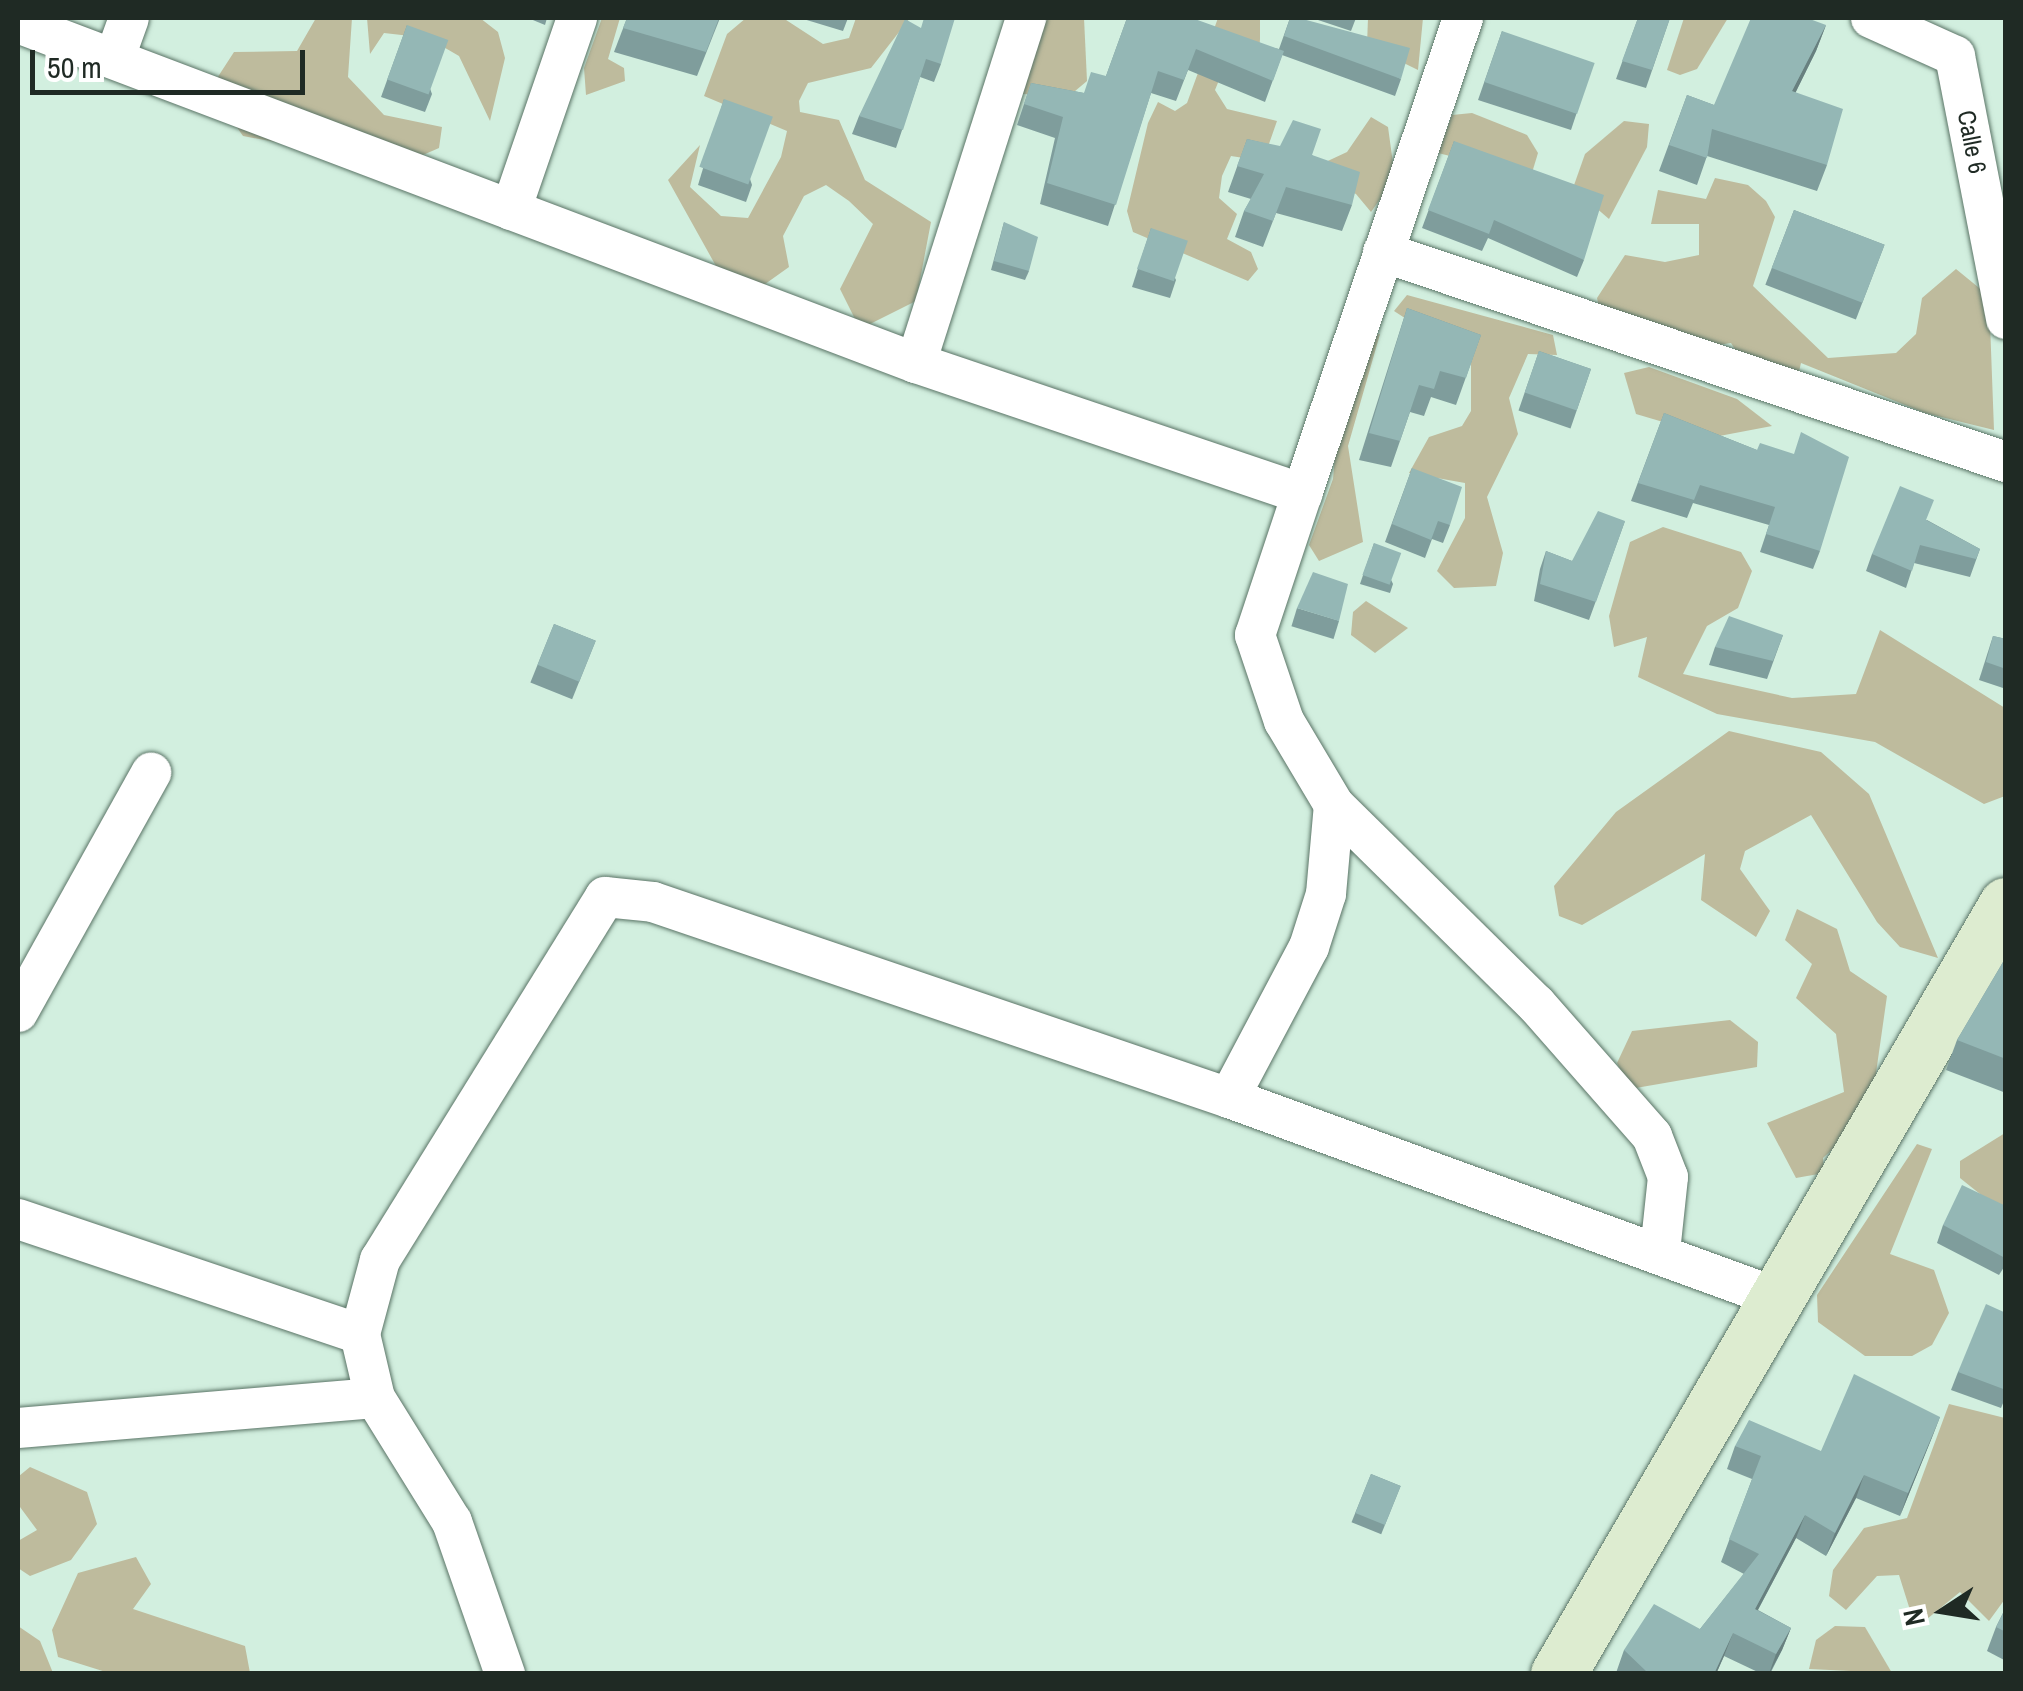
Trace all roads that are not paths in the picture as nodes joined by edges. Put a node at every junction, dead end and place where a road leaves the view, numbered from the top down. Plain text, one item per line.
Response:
1 (129, 18) edge
2 (577, 18) edge
3 (1026, 18) edge
4 (1463, 18) edge
5 (1871, 18) edge
6 (18, 23) edge
7 (1951, 37) edge
8 (115, 57) junction
9 (511, 210) junction
10 (1383, 252) junction
11 (2006, 319) edge
12 (916, 363) junction
13 (2006, 462) edge
14 (1302, 494) junction
15 (151, 772) dead end
16 (1334, 804) junction
17 (2006, 906) edge
18 (18, 1012) edge
19 (1228, 1098) junction
20 (18, 1219) edge
21 (1660, 1252) junction
22 (1778, 1298) junction
23 (360, 1334) junction
24 (375, 1398) junction
25 (18, 1428) edge
26 (505, 1674) edge
27 (1558, 1674) edge

1 - 8 street
2 - 9 street
3 - 12 street
4 - 10 street
5 - 7 street, Calle 6
6 - 8 street
7 - 11 street, Calle 6
8 - 9 street
9 - 12 street
10 - 13 street
10 - 14 street
12 - 14 street
14 - 16 street
15 - 18 street
16 - 19 street
16 - 21 street
17 - 22 street
19 - 21 street
19 - 23 street
20 - 23 street
21 - 22 street
22 - 27 street
23 - 24 street
24 - 25 street
24 - 26 street

